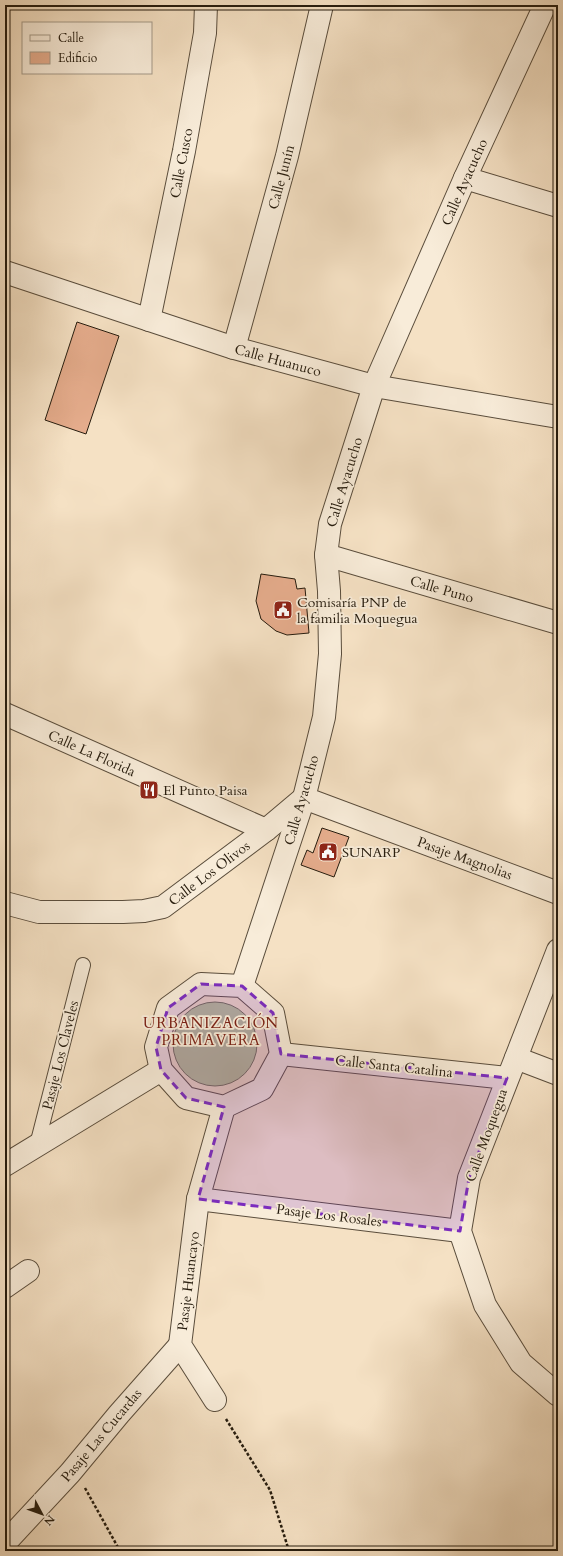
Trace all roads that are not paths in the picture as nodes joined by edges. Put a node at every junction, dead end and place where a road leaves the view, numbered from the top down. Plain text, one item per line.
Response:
1 (206, 5) edge
2 (322, 5) edge
3 (545, 5) edge
4 (465, 178) junction
5 (558, 206) edge
6 (5, 272) edge
7 (149, 320) junction
8 (234, 348) junction
9 (374, 386) junction
10 (558, 417) edge
11 (326, 555) junction
12 (558, 623) edge
13 (5, 714) edge
14 (304, 798) junction
15 (266, 830) junction
16 (558, 893) edge
17 (5, 903) edge
18 (558, 950) edge
19 (83, 965) dead end
20 (242, 986) junction
21 (281, 1054) junction
22 (516, 1058) junction
23 (160, 1070) junction
24 (558, 1074) edge
25 (507, 1078) junction
26 (224, 1107) junction
27 (37, 1145) junction
28 (5, 1164) edge
29 (198, 1199) junction
30 (460, 1231) junction
31 (28, 1270) dead end
32 (5, 1287) edge
33 (180, 1345) junction
34 (558, 1395) edge
35 (215, 1400) road end
36 (5, 1543) edge

1 - 7 street, Calle Cusco
2 - 8 street, Calle Junín
3 - 4 street, Calle Ayacucho
4 - 5 street
4 - 9 street, Calle Ayacucho
6 - 7 street, Calle Huanuco
7 - 8 street, Calle Huanuco
8 - 9 street, Calle Huanuco
9 - 10 street, Calle Huanuco
9 - 11 street, Calle Ayacucho
11 - 12 street, Calle Puno
11 - 14 street, Calle Ayacucho
13 - 15 street, Calle La Florida
14 - 15 street, Calle Los Olivos
14 - 16 street, Pasaje Magnolias
14 - 20 street, Calle Ayacucho
15 - 17 street, Calle Los Olivos
18 - 22 street, Calle Moquegua
19 - 27 lane, Pasaje Los Claveles
20 - 21 street
20 - 23 street
21 - 25 street, Calle Santa Catalina
21 - 26 street
22 - 24 street
22 - 25 street, Calle Moquegua
23 - 26 street
23 - 27 street
25 - 30 street, Calle Moquegua
26 - 29 street, Pasaje Huancayo
27 - 28 street
29 - 30 street, Pasaje Los Rosales
29 - 33 street, Pasaje Huancayo
30 - 34 street, Calle Moquegua
31 - 32 street
33 - 35 street, Pasaje Huancayo
33 - 36 street, Pasaje Las Cucardas

